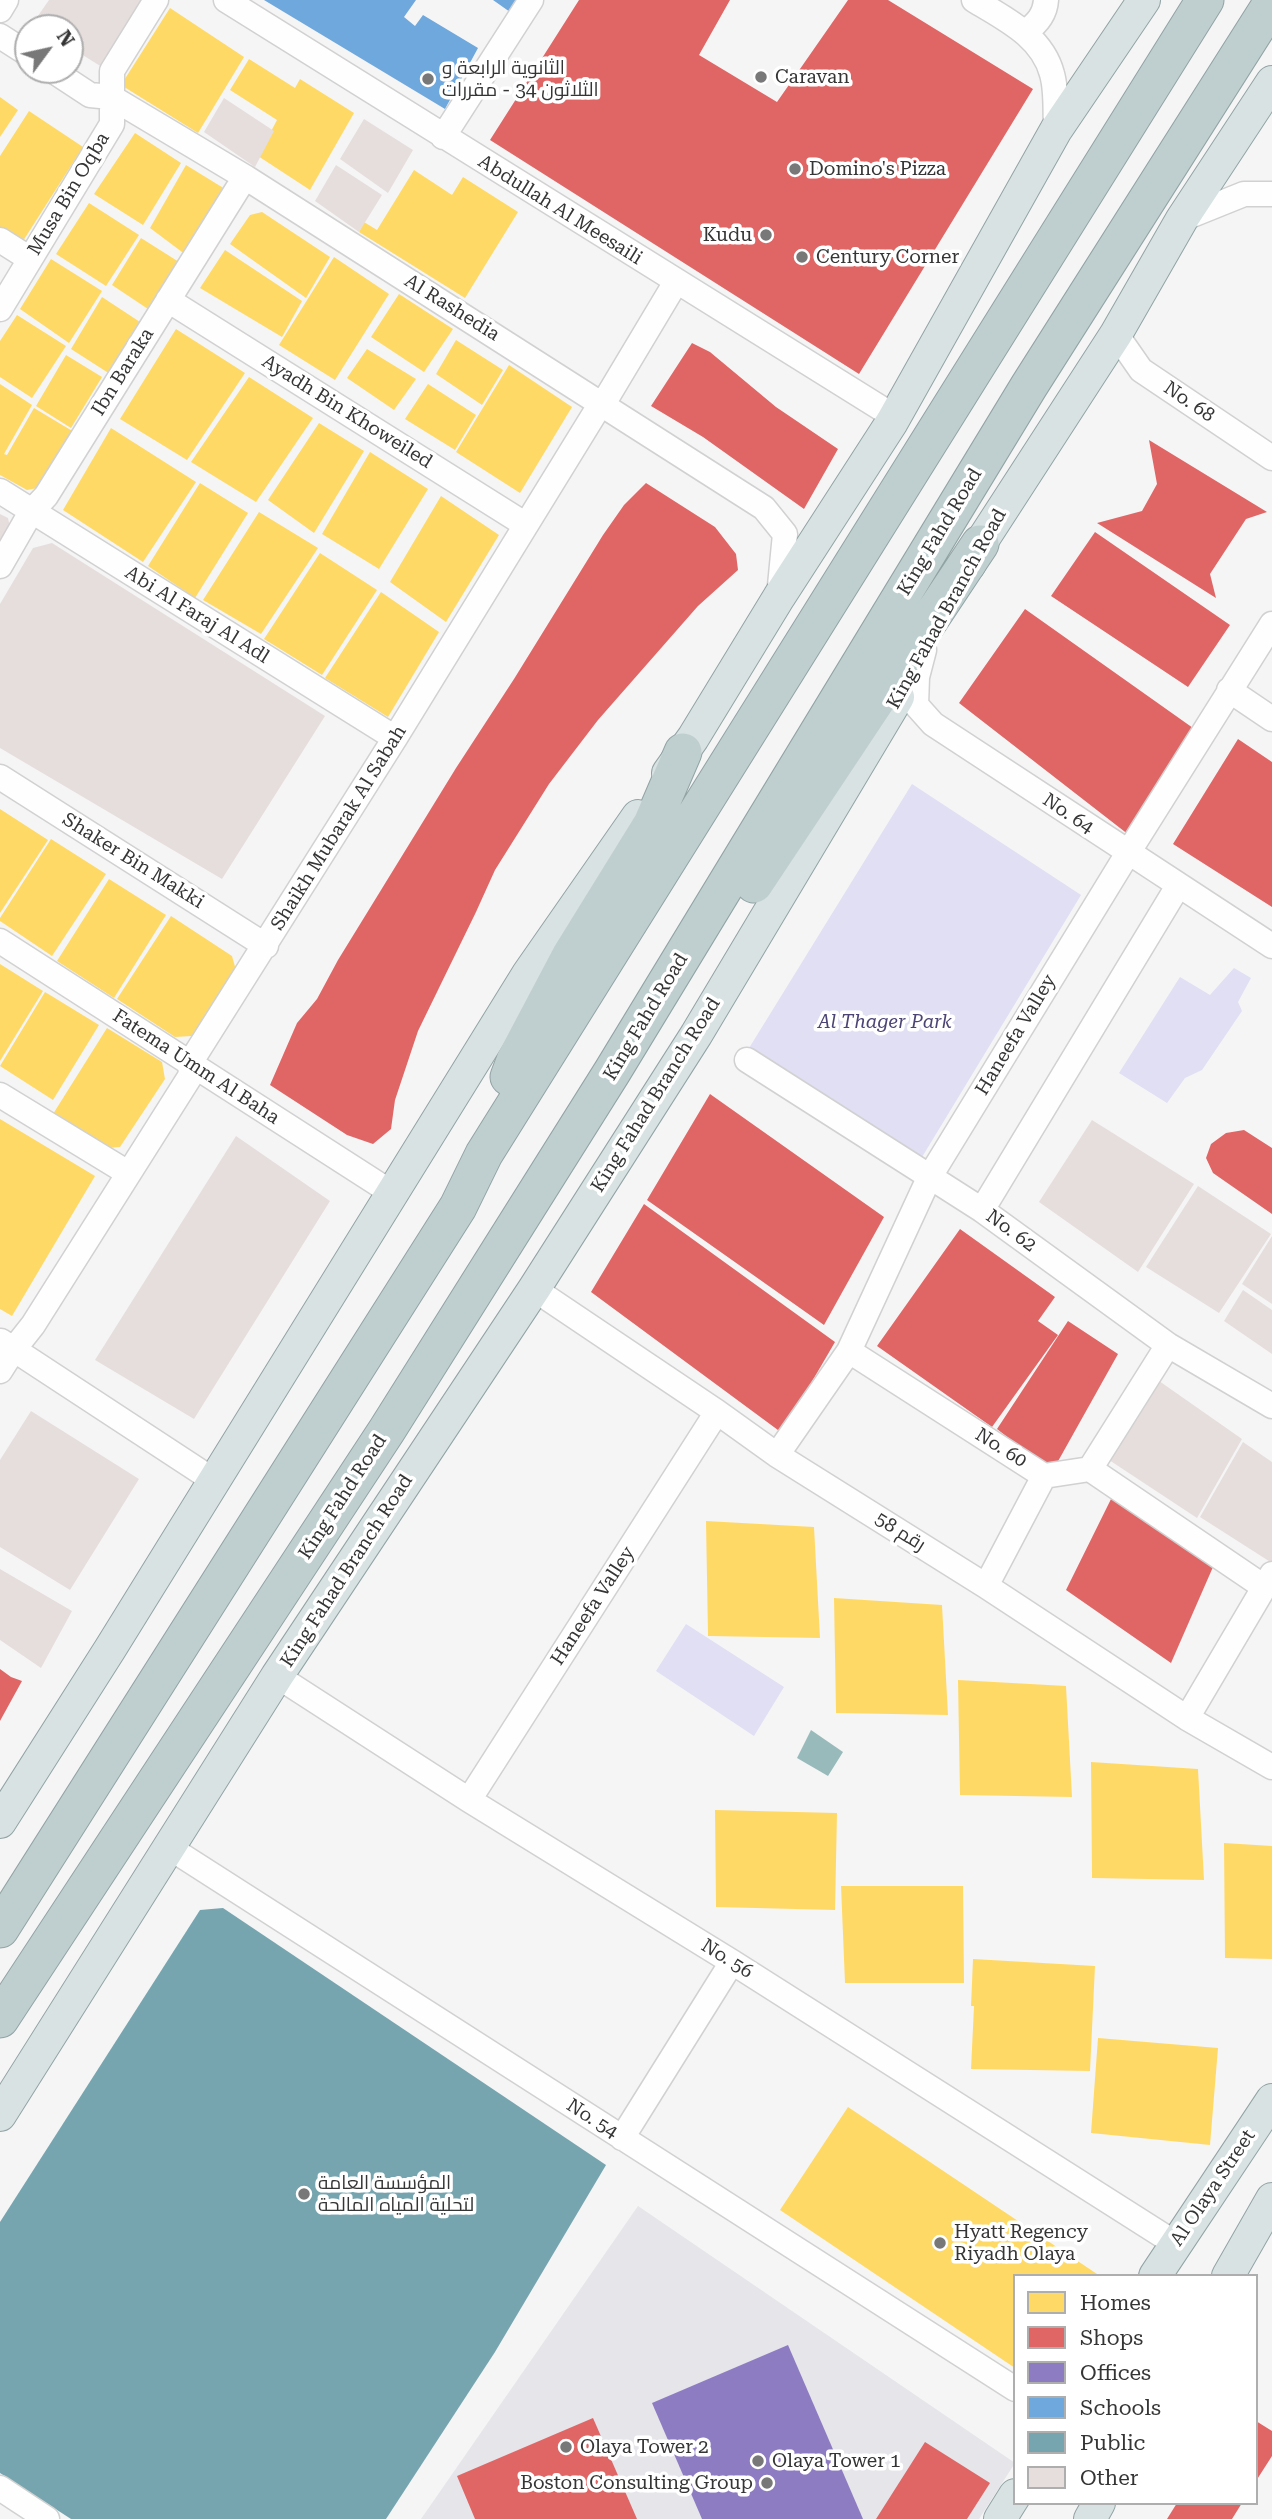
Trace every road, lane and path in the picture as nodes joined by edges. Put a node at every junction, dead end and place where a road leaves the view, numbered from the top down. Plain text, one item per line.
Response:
1 (6, 0) edge
2 (156, 0) edge
3 (226, 0) edge
4 (531, 0) edge
5 (974, 0) edge
6 (1046, 0) edge
7 (1144, 0) edge
8 (1205, 0) edge
9 (1272, 3) edge
10 (0, 10) edge
11 (1026, 32) junction
12 (1272, 82) edge
13 (73, 84) edge
14 (111, 97) junction
15 (1056, 130) junction
16 (443, 137) junction
17 (245, 177) junction
18 (1272, 194) edge
19 (1182, 219) junction
20 (0, 240) edge
21 (30, 259) junction
22 (676, 282) junction
23 (168, 300) junction
24 (0, 309) edge
25 (1116, 334) junction
26 (603, 404) junction
27 (895, 416) junction
28 (1272, 458) edge
29 (0, 491) edge
30 (31, 512) junction
31 (526, 525) junction
32 (980, 544) junction
33 (0, 566) edge
34 (779, 597) junction
35 (1272, 624) edge
36 (924, 650) junction
37 (1229, 690) junction
38 (1272, 719) edge
39 (395, 738) junction
40 (683, 752) junction
41 (0, 777) edge
42 (1128, 853) junction
43 (1178, 886) junction
44 (0, 941) edge
45 (266, 946) junction
46 (1272, 946) edge
47 (747, 1060) dead end
48 (190, 1063) junction
49 (612, 1072) junction
50 (0, 1095) edge
51 (484, 1154) junction
52 (128, 1173) junction
53 (929, 1178) junction
54 (392, 1193) junction
55 (982, 1210) junction
56 (534, 1289) junction
57 (7, 1345) edge
58 (1168, 1345) junction
59 (849, 1351) junction
60 (0, 1371) edge
61 (1272, 1406) edge
62 (717, 1412) junction
63 (777, 1455) junction
64 (1090, 1469) junction
65 (1044, 1476) junction
66 (213, 1480) junction
67 (1268, 1581) edge
68 (986, 1587) junction
69 (277, 1676) junction
70 (1187, 1718) junction
71 (1272, 1767) edge
72 (469, 1800) junction
73 (0, 1822) edge
74 (170, 1848) junction
75 (0, 1929) edge
76 (732, 1962) junction
77 (0, 2019) edge
78 (1272, 2100) edge
79 (5, 2105) edge
80 (1263, 2123) edge
81 (622, 2138) junction
82 (1272, 2199) edge
83 (1176, 2244) junction
84 (1156, 2274) edge
85 (1229, 2274) edge
86 (1013, 2388) edge
87 (0, 2488) edge
88 (1013, 2498) edge
89 (47, 2519) edge
90 (1000, 2519) edge

1 - 10 street
2 - 14 street, Musa Bin Oqba
3 - 16 street, Abdullah Al Meesaili
4 - 16 street
5 - 11 street
6 - 11 street
7 - 15 main road
8 - 51 highway
9 - 49 highway, King Fahd Road
11 - 15 street
12 - 19 main road, King Fahad Branch Road
13 - 14 street, Al Rashedia
14 - 17 street, Al Rashedia
14 - 21 street, Musa Bin Oqba
15 - 27 main road
16 - 22 street, Abdullah Al Meesaili
17 - 23 street, Ibn Baraka
17 - 26 street, Al Rashedia
18 - 19 street
19 - 25 main road, King Fahad Branch Road
20 - 21 street
21 - 24 street, Musa Bin Oqba
22 - 26 street, Shaikh Mubarak Al Sabah
22 - 27 street, Abdullah Al Meesaili
23 - 30 street, Ibn Baraka
23 - 31 street, Ayadh Bin Khoweiled
25 - 28 street, No. 68
25 - 32 main road, King Fahad Branch Road
26 - 31 street, Shaikh Mubarak Al Sabah
26 - 34 street, Al Rashedia
27 - 34 main road
29 - 30 street, Abi Al Faraj Al Adl
30 - 33 street, Ibn Baraka
30 - 39 street, Abi Al Faraj Al Adl
31 - 39 street, Shaikh Mubarak Al Sabah
32 - 36 main road, King Fahad Branch Road
32 - 49 highway
34 - 40 main road
35 - 37 street, Haneefa Valley
36 - 42 street, No. 64
36 - 56 main road, King Fahad Branch Road
37 - 38 street
37 - 42 street, Haneefa Valley
39 - 45 street, Shaikh Mubarak Al Sabah
40 - 51 highway
40 - 54 main road
41 - 45 street, Shaker Bin Makki
42 - 43 street, No. 64
42 - 53 street, Haneefa Valley
43 - 46 street, No. 64
43 - 55 street
44 - 48 street, Fatema Umm Al Baha
45 - 48 street, Shaikh Mubarak Al Sabah
47 - 53 street, No. 62
48 - 52 street, Shaikh Mubarak Al Sabah
48 - 54 street, Fatema Umm Al Baha
49 - 77 highway, King Fahd Road
50 - 52 street
51 - 75 highway
52 - 57 street, Shaikh Mubarak Al Sabah
53 - 55 street, No. 62
53 - 59 street, Haneefa Valley
54 - 66 main road
55 - 58 street, No. 62
56 - 62 street, رقم 58
56 - 69 main road, King Fahad Branch Road
57 - 60 street, Shaikh Mubarak Al Sabah
57 - 66 street
58 - 61 street, No. 62
58 - 64 street
59 - 63 street, Haneefa Valley
59 - 65 street, No. 60
62 - 63 street, رقم 58
62 - 72 street, Haneefa Valley
63 - 68 street, رقم 58
64 - 65 street, No. 60
64 - 67 street
65 - 68 street
66 - 73 main road
67 - 70 street
68 - 70 street, رقم 58
69 - 72 street, No. 56
69 - 74 main road, King Fahad Branch Road
70 - 71 street, رقم 58
72 - 76 street, No. 56
74 - 79 main road, King Fahad Branch Road
74 - 81 street, No. 54
76 - 81 street
76 - 83 street, No. 56
78 - 80 main road, Al Olaya Street
80 - 83 main road, Al Olaya Street
81 - 86 street, No. 54
82 - 85 main road
83 - 84 main road, Al Olaya Street
87 - 89 street
88 - 90 main road

